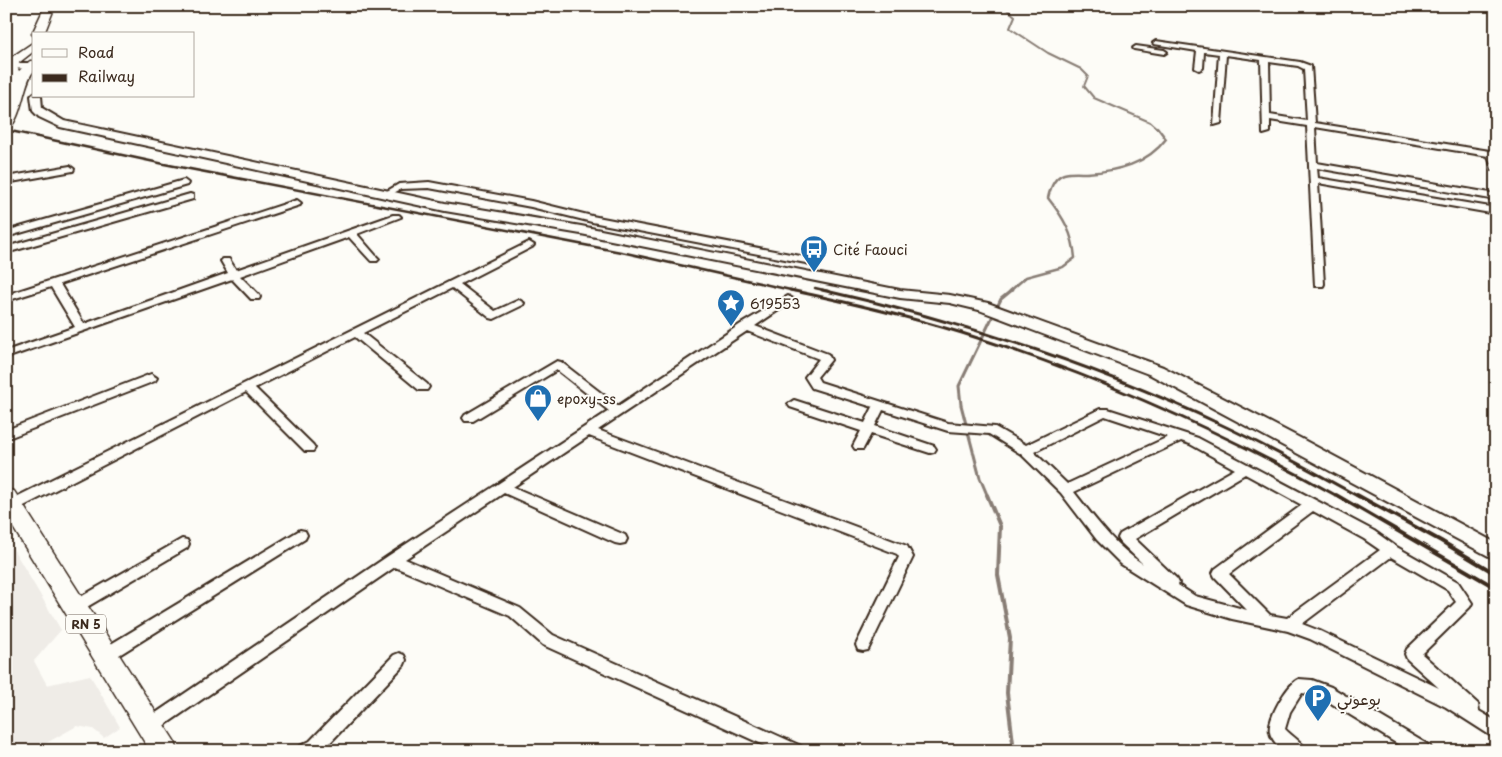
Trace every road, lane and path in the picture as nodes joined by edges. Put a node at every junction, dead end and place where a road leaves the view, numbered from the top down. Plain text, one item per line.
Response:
1 (50, 6) edge
2 (40, 32) edge
3 (1156, 43) dead end
4 (32, 46) edge
5 (1136, 48) dead end
6 (1201, 50) junction
7 (1164, 51) junction
8 (1223, 53) junction
9 (1265, 59) junction
10 (10, 63) edge
11 (32, 63) edge
12 (32, 64) edge
13 (1199, 68) dead end
14 (19, 91) junction
15 (36, 98) edge
16 (1266, 117) junction
17 (1217, 123) dead end
18 (6, 125) edge
19 (1311, 125) junction
20 (1266, 132) dead end
21 (1493, 155) edge
22 (1313, 164) junction
23 (70, 169) dead end
24 (1496, 169) edge
25 (6, 180) edge
26 (1314, 180) junction
27 (184, 183) dead end
28 (386, 194) junction
29 (190, 197) dead end
30 (1496, 197) edge
31 (297, 203) dead end
32 (1496, 211) edge
33 (396, 217) dead end
34 (351, 233) junction
35 (6, 234) edge
36 (529, 245) dead end
37 (6, 250) edge
38 (374, 259) dead end
39 (226, 261) dead end
40 (810, 261) dead end
41 (234, 275) junction
42 (54, 282) junction
43 (454, 284) junction
44 (1319, 284) dead end
45 (255, 297) dead end
46 (6, 298) edge
47 (788, 298) dead end
48 (519, 303) dead end
49 (745, 326) junction
50 (82, 329) junction
51 (356, 333) junction
52 (6, 355) edge
53 (151, 378) dead end
54 (248, 387) junction
55 (423, 387) dead end
56 (794, 404) dead end
57 (880, 406) junction
58 (617, 411) junction
59 (469, 418) dead end
60 (868, 428) junction
61 (587, 431) junction
62 (6, 435) edge
63 (1179, 437) junction
64 (858, 446) dead end
65 (309, 448) dead end
66 (930, 449) dead end
67 (1025, 451) junction
68 (1246, 468) junction
69 (502, 487) junction
70 (1065, 490) junction
71 (9, 501) edge
72 (1313, 504) junction
73 (300, 536) dead end
74 (620, 539) dead end
75 (182, 544) dead end
76 (1390, 550) junction
77 (1496, 552) edge
78 (393, 560) junction
79 (1190, 601) junction
80 (75, 607) junction
81 (1266, 620) junction
82 (1289, 625) junction
83 (863, 645) dead end
84 (106, 655) junction
85 (399, 660) dead end
86 (150, 726) junction
87 (1494, 727) edge
88 (165, 751) edge
89 (306, 751) edge
90 (795, 751) edge
91 (1299, 751) edge
92 (1424, 751) edge

1 - 2 main road
3 - 7 street
4 - 10 main road
5 - 7 street
6 - 7 street
6 - 8 street
6 - 13 street
8 - 9 street
8 - 17 street
9 - 16 street
9 - 19 street
10 - 11 main road
10 - 14 main road
12 - 14 main road
14 - 18 main road
15 - 28 main road
16 - 19 street
16 - 20 street
19 - 21 street
19 - 22 street
21 - 24 street
22 - 26 street
22 - 30 street
23 - 25 street
26 - 32 street
26 - 44 street
27 - 35 street
28 - 40 street
28 - 77 main road
29 - 37 street
31 - 42 street
33 - 34 street
34 - 38 street
34 - 41 street
36 - 43 street
39 - 41 street
41 - 45 street
41 - 50 street
42 - 46 street
42 - 50 street
43 - 48 street
43 - 51 street
47 - 49 street
49 - 57 street
49 - 58 street
50 - 52 street
51 - 54 street
51 - 55 street
53 - 62 street
54 - 65 street
54 - 71 street
56 - 60 street
57 - 60 street
57 - 67 street
58 - 59 street
58 - 61 street
60 - 64 street
60 - 66 street
61 - 69 street
61 - 83 street
63 - 67 street
63 - 68 street
63 - 70 street
67 - 70 street
68 - 72 street
68 - 79 street
69 - 74 street
69 - 78 street
70 - 79 street
71 - 80 main road, RN 5
72 - 76 street
72 - 81 street
73 - 84 street
75 - 80 street
76 - 82 street
76 - 87 street
78 - 86 street
78 - 90 street
79 - 81 street
80 - 84 main road, RN 5
81 - 82 street
82 - 87 street
84 - 86 main road, RN 5
85 - 89 street
86 - 88 main road, RN 5
91 - 92 street

